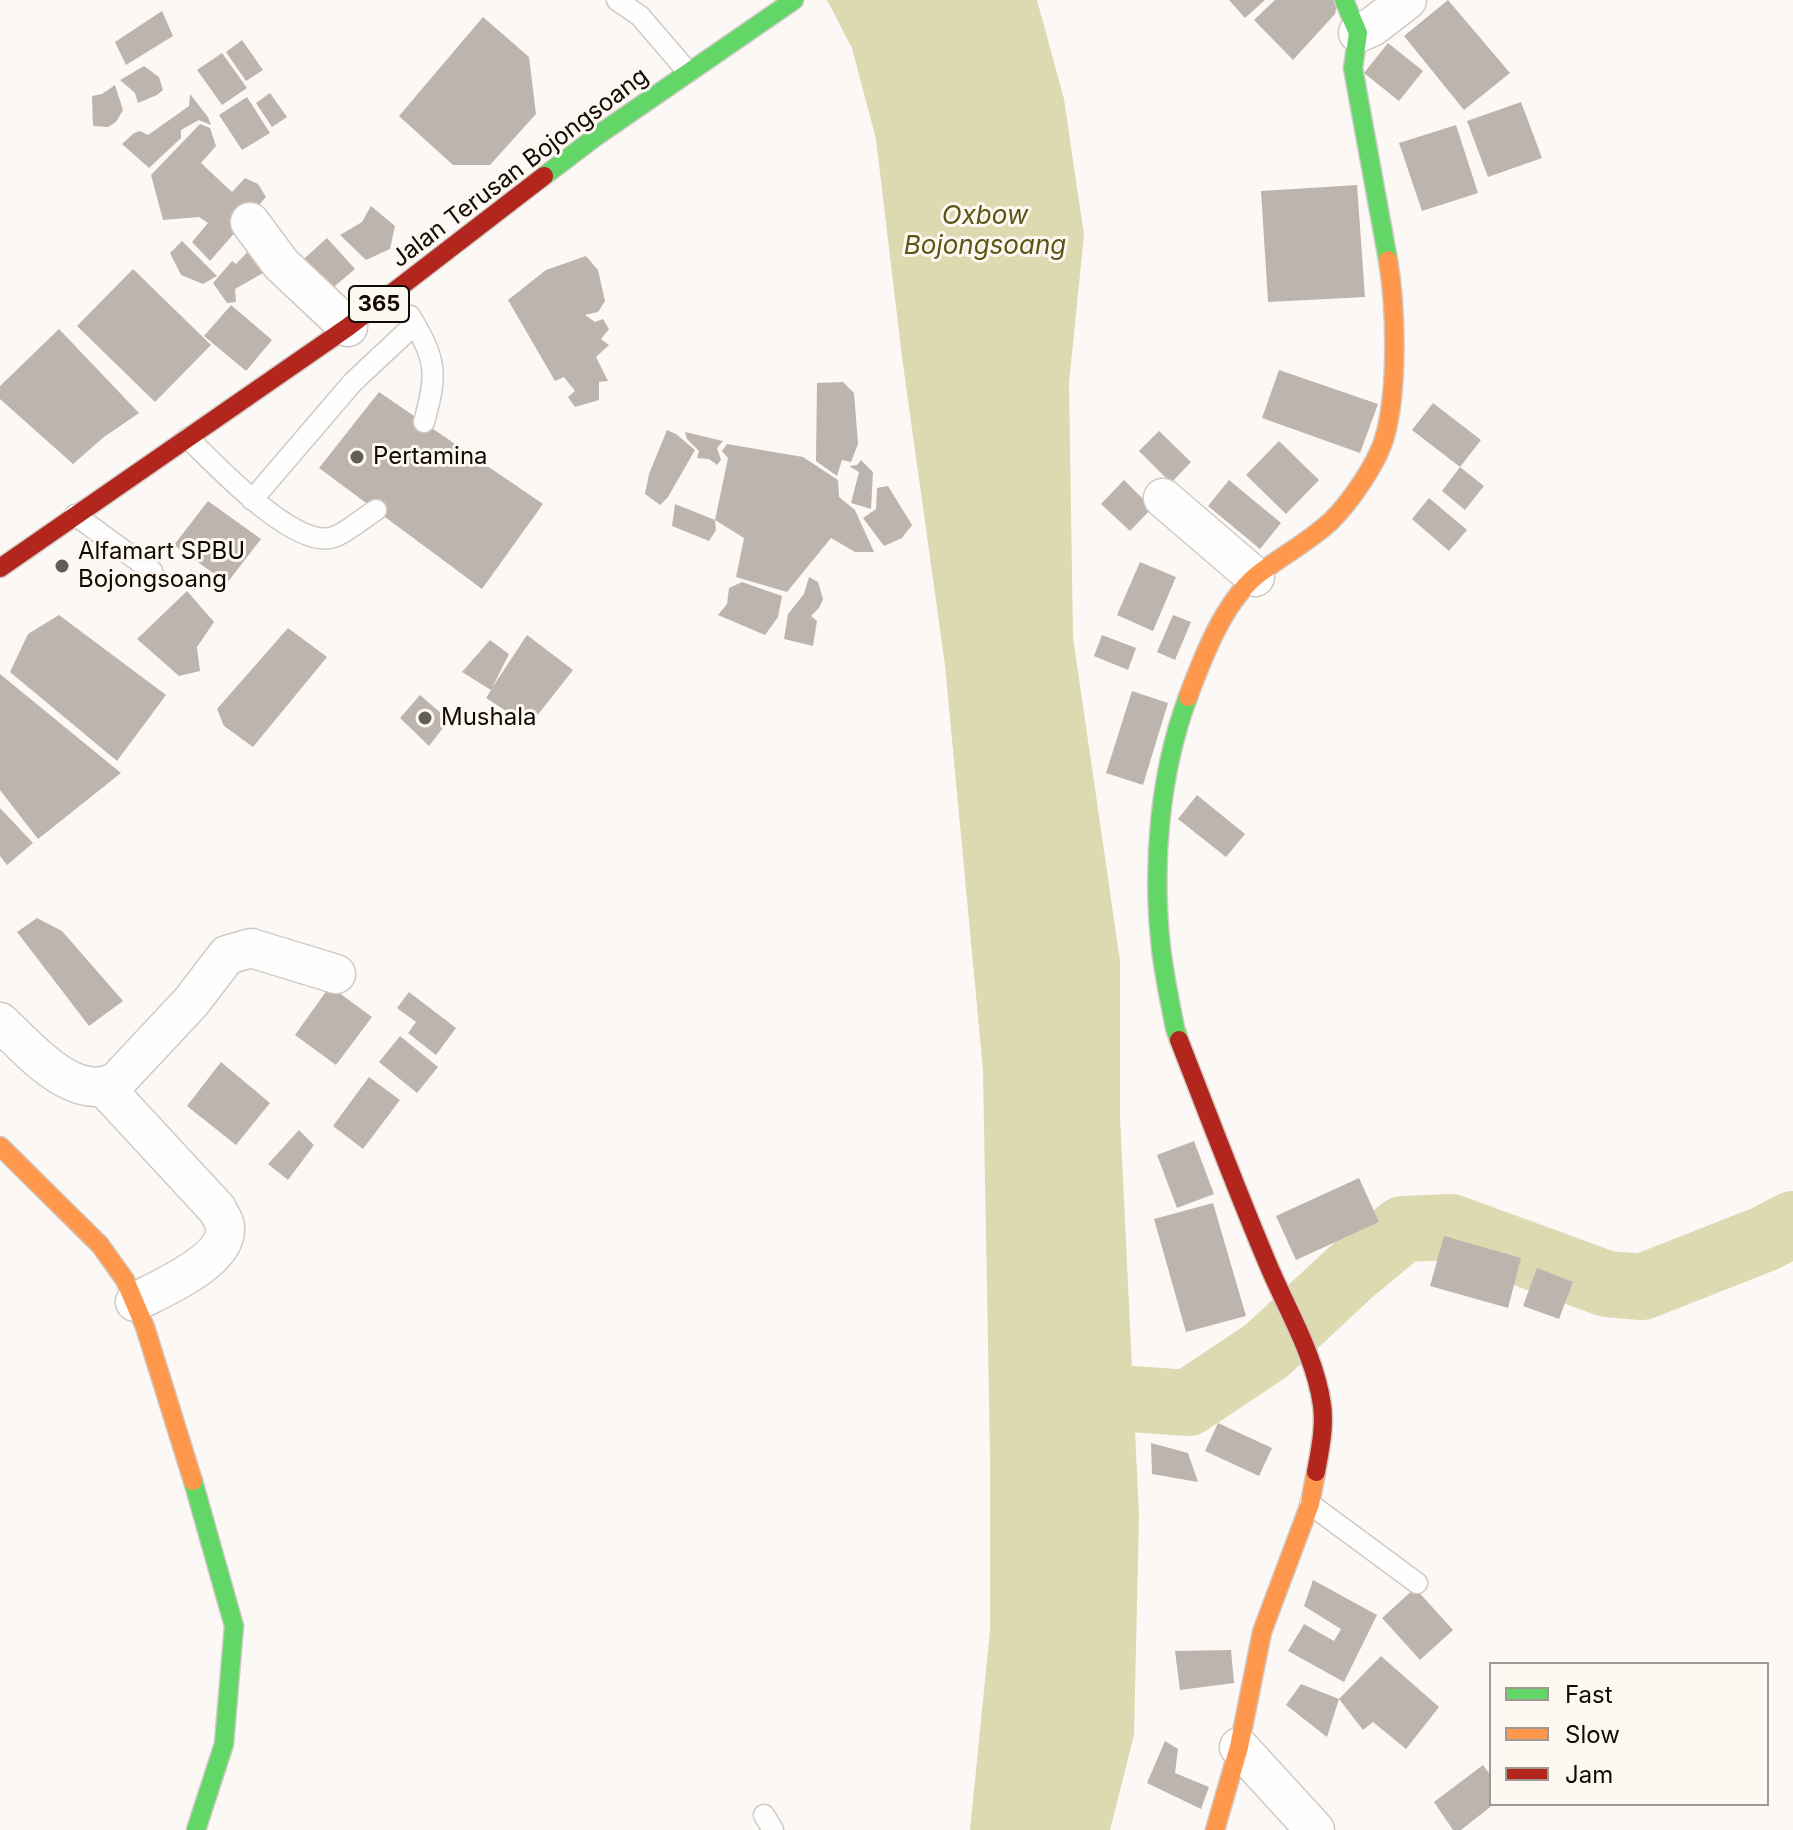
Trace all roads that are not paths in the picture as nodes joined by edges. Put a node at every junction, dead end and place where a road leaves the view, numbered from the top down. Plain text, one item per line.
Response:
1 (617, 0) edge
2 (794, 0) edge
3 (1407, 0) edge
4 (1351, 17) edge
5 (688, 72) junction
6 (250, 222) dead end
7 (396, 291) junction
8 (415, 324) junction
9 (348, 327) junction
10 (424, 422) dead end
11 (188, 438) junction
12 (1163, 498) dead end
13 (252, 500) junction
14 (376, 510) dead end
15 (75, 515) junction
16 (0, 568) edge
17 (152, 571) dead end
18 (1255, 577) junction
19 (336, 974) dead end
20 (0, 1022) edge
21 (105, 1088) junction
22 (0, 1146) edge
23 (135, 1302) junction
24 (1310, 1504) junction
25 (1417, 1583) dead end
26 (1239, 1747) junction
27 (196, 1830) edge
28 (1215, 1830) edge
29 (1315, 1830) edge

1 - 5 lane
2 - 5 street, Jalan Terusan Bojongsoang / 365
3 - 4 street
4 - 18 street
5 - 7 street, Jalan Terusan Bojongsoang / 365
6 - 9 street
7 - 8 lane
7 - 9 street, Jalan Terusan Bojongsoang / 365
8 - 10 lane
8 - 13 lane
9 - 11 street, Jalan Terusan Bojongsoang / 365
11 - 13 lane
11 - 15 street, Jalan Terusan Bojongsoang / 365
12 - 18 street
13 - 14 lane
15 - 16 street, Jalan Terusan Bojongsoang / 365
15 - 17 lane
18 - 24 street
19 - 21 street
20 - 21 street
21 - 23 street
22 - 23 street
23 - 27 street
24 - 25 lane
24 - 26 street
26 - 28 street
26 - 29 street

